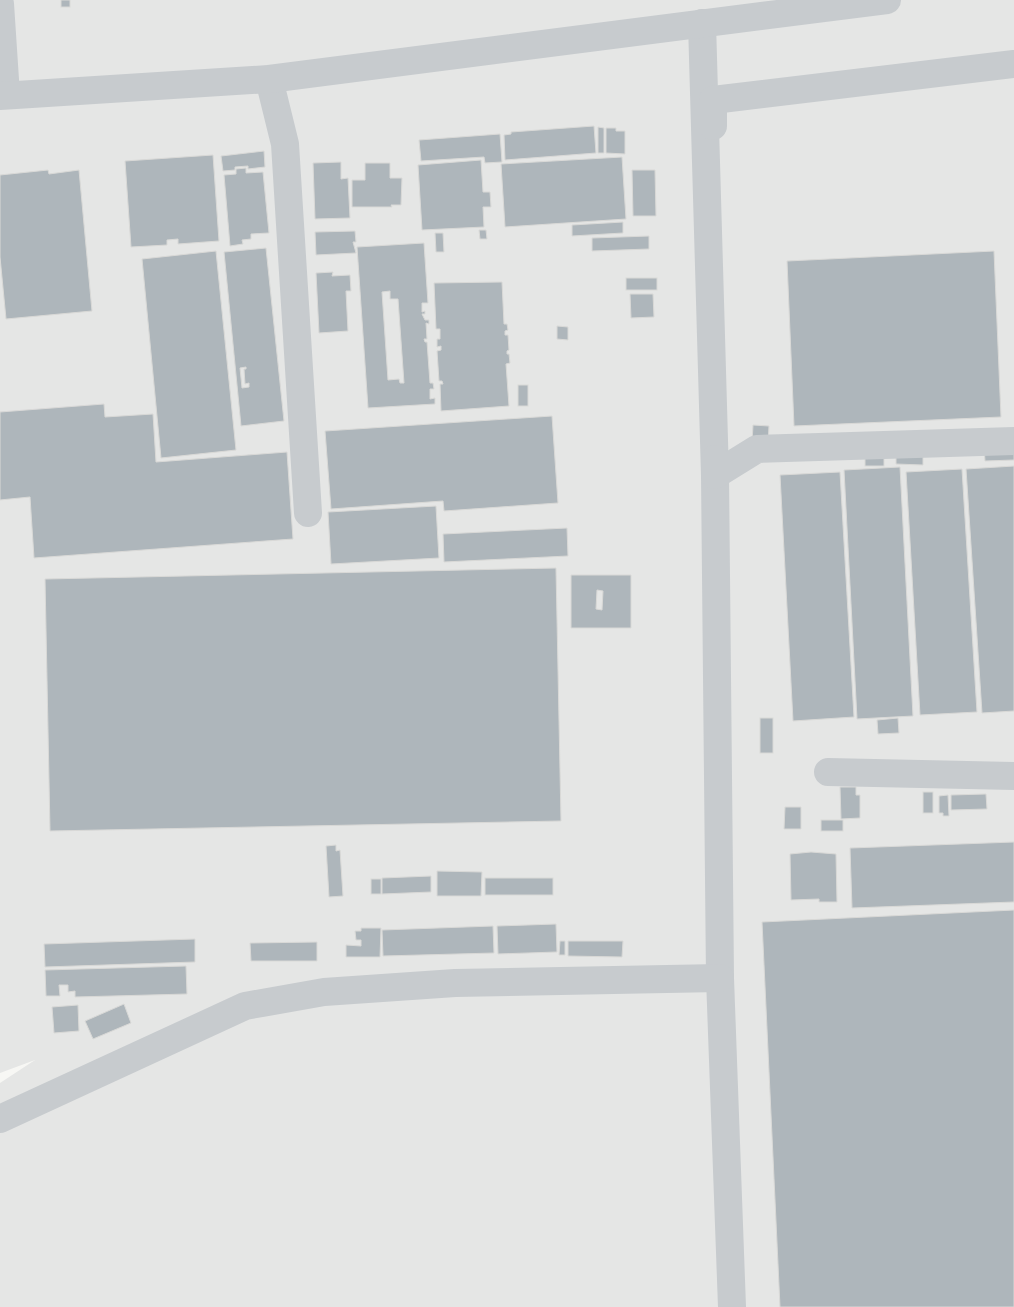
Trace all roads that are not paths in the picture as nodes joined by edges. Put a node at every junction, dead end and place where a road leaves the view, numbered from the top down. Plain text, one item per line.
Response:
1 (887, 0) edge
2 (0, 4) edge
3 (702, 23) junction
4 (1014, 64) edge
5 (269, 78) junction
6 (3, 96) edge
7 (1014, 441) edge
8 (715, 475) junction
9 (308, 513) dead end
10 (828, 772) dead end
11 (1014, 776) edge
12 (720, 978) junction
13 (0, 1119) edge
14 (732, 1307) edge

1 - 3 lane
2 - 6 lane
3 - 5 lane
3 - 8 lane
4 - 8 lane
5 - 6 lane
5 - 9 lane
7 - 8 lane
8 - 12 lane
10 - 11 lane
12 - 13 lane
12 - 14 lane

